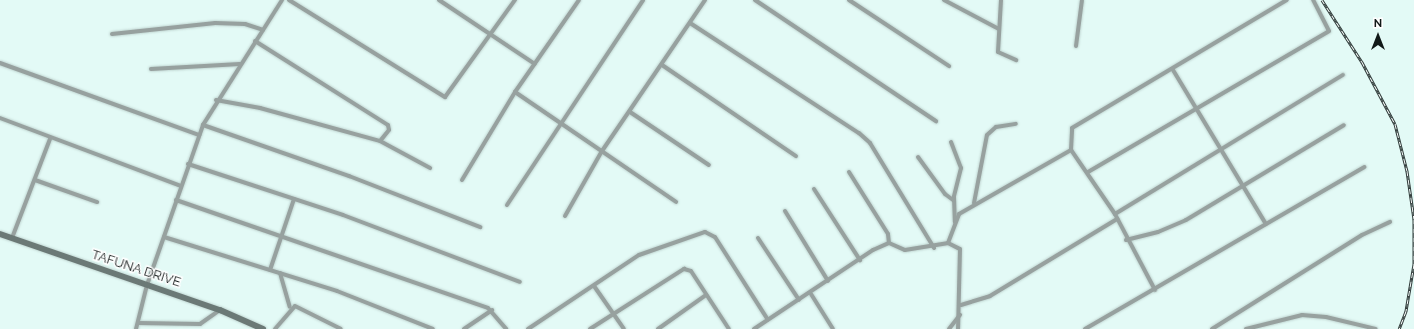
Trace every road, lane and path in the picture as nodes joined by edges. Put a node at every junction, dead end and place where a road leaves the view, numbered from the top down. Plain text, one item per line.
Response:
1 (282, 0) edge
2 (289, 0) edge
3 (439, 0) edge
4 (449, 0) edge
5 (515, 0) edge
6 (579, 0) edge
7 (643, 0) edge
8 (705, 0) edge
9 (755, 0) edge
10 (849, 0) edge
11 (944, 0) edge
12 (1001, 0) edge
13 (1082, 0) edge
14 (1288, 0) edge
15 (1313, 0) edge
16 (446, 4) junction
17 (690, 22) junction
18 (999, 29) junction
19 (262, 30) junction
20 (112, 34) dead end
21 (491, 35) junction
22 (255, 41) junction
23 (1076, 46) dead end
24 (1016, 60) dead end
25 (0, 63) edge
26 (240, 64) junction
27 (535, 64) junction
28 (662, 65) junction
29 (949, 66) dead end
30 (151, 70) dead end
31 (1173, 70) junction
32 (1343, 75) dead end
33 (515, 92) junction
34 (216, 100) junction
35 (1197, 109) junction
36 (630, 112) junction
37 (0, 118) edge
38 (936, 121) dead end
39 (563, 122) junction
40 (1016, 124) dead end
41 (203, 125) junction
42 (1344, 125) dead end
43 (199, 135) junction
44 (50, 139) junction
45 (380, 141) junction
46 (951, 142) dead end
47 (1221, 149) junction
48 (1072, 150) junction
49 (602, 152) junction
50 (796, 156) dead end
51 (918, 157) dead end
52 (188, 164) junction
53 (709, 165) dead end
54 (1365, 167) dead end
55 (430, 168) dead end
56 (849, 172) dead end
57 (1088, 172) junction
58 (34, 180) junction
59 (462, 180) dead end
60 (1242, 184) junction
61 (181, 186) junction
62 (814, 189) dead end
63 (176, 200) junction
64 (294, 200) junction
65 (953, 200) junction
66 (97, 202) dead end
67 (676, 202) dead end
68 (974, 203) junction
69 (507, 205) dead end
70 (785, 211) dead end
71 (1115, 214) junction
72 (565, 216) dead end
73 (1117, 219) junction
74 (955, 222) junction
75 (1390, 222) dead end
76 (1266, 224) junction
77 (480, 227) dead end
78 (0, 234) edge
79 (282, 234) junction
80 (164, 237) junction
81 (12, 238) junction
82 (758, 238) dead end
83 (1126, 240) junction
84 (889, 243) junction
85 (948, 243) junction
86 (934, 248) junction
87 (860, 260) junction
88 (270, 270) junction
89 (280, 273) junction
90 (828, 281) junction
91 (520, 282) dead end
92 (147, 285) junction
93 (594, 286) junction
94 (1155, 290) junction
95 (811, 294) junction
96 (706, 295) junction
97 (799, 300) junction
98 (961, 305) junction
99 (290, 307) junction
100 (220, 310) junction
101 (492, 310) junction
102 (613, 313) junction
103 (960, 315) junction
104 (768, 320) junction
105 (138, 323) junction
106 (136, 329) edge
107 (263, 329) edge
108 (275, 329) edge
109 (341, 329) edge
110 (433, 329) edge
111 (464, 329) edge
112 (506, 329) edge
113 (528, 329) edge
114 (590, 329) edge
115 (624, 329) edge
116 (658, 329) edge
117 (729, 329) edge
118 (754, 329) edge
119 (833, 329) edge
120 (949, 329) edge
121 (958, 329) edge
122 (1085, 329) edge
123 (1212, 329) edge
124 (1246, 329) edge
125 (1376, 329) edge

1 - 19 street
2 - 21 street
3 - 16 street
4 - 16 street
5 - 21 street
6 - 27 street
7 - 39 street
8 - 17 street
9 - 38 street
10 - 29 street
11 - 18 street
12 - 18 street
13 - 23 street
14 - 31 street
15 - 35 street
16 - 21 street
17 - 28 street
17 - 86 street
18 - 24 street
19 - 20 street
19 - 22 street
21 - 27 street
22 - 26 street
22 - 45 street
25 - 43 street
26 - 30 street
26 - 34 street
27 - 33 street
28 - 36 street
28 - 50 street
31 - 35 street
31 - 48 street
32 - 47 street
33 - 39 street
33 - 59 street
34 - 41 street
34 - 45 street
35 - 47 street
35 - 57 street
36 - 49 street
36 - 53 street
37 - 44 street
39 - 49 street
39 - 69 street
40 - 68 street
41 - 43 street
41 - 77 street
42 - 60 street
43 - 52 street
44 - 58 street
44 - 61 street
45 - 55 street
46 - 65 street
47 - 60 street
47 - 71 street
48 - 57 street
48 - 68 street
49 - 67 street
49 - 72 street
51 - 65 street
52 - 61 street
52 - 64 street
54 - 76 street
56 - 84 street
57 - 71 street
58 - 66 street
58 - 81 street
60 - 76 street
60 - 83 street
61 - 63 street
62 - 87 street
63 - 79 street
63 - 80 street
64 - 79 street
64 - 91 street
65 - 74 street
68 - 74 street
70 - 90 street
71 - 73 street
73 - 83 street
73 - 98 street
74 - 85 street
75 - 123 street
76 - 94 street
78 - 81 main road, TAFUNA DRIVE
79 - 88 street
79 - 101 street
80 - 88 street
80 - 92 street
81 - 92 main road, TAFUNA DRIVE
82 - 97 street
83 - 94 street
84 - 86 street
84 - 87 street
85 - 86 street
85 - 98 street
87 - 90 street
88 - 89 street
89 - 99 street
89 - 110 street
90 - 95 street
92 - 100 main road, TAFUNA DRIVE
92 - 105 street
93 - 102 street
93 - 104 street
93 - 113 street
94 - 122 street
95 - 97 street
95 - 119 street
96 - 102 street
96 - 116 street
96 - 117 street
97 - 104 street
98 - 103 street
99 - 108 street
99 - 109 street
100 - 105 street
100 - 107 main road, TAFUNA DRIVE
101 - 111 street
101 - 112 street
102 - 114 street
102 - 115 street
103 - 120 street
103 - 121 street
104 - 118 street
105 - 106 street
124 - 125 street

